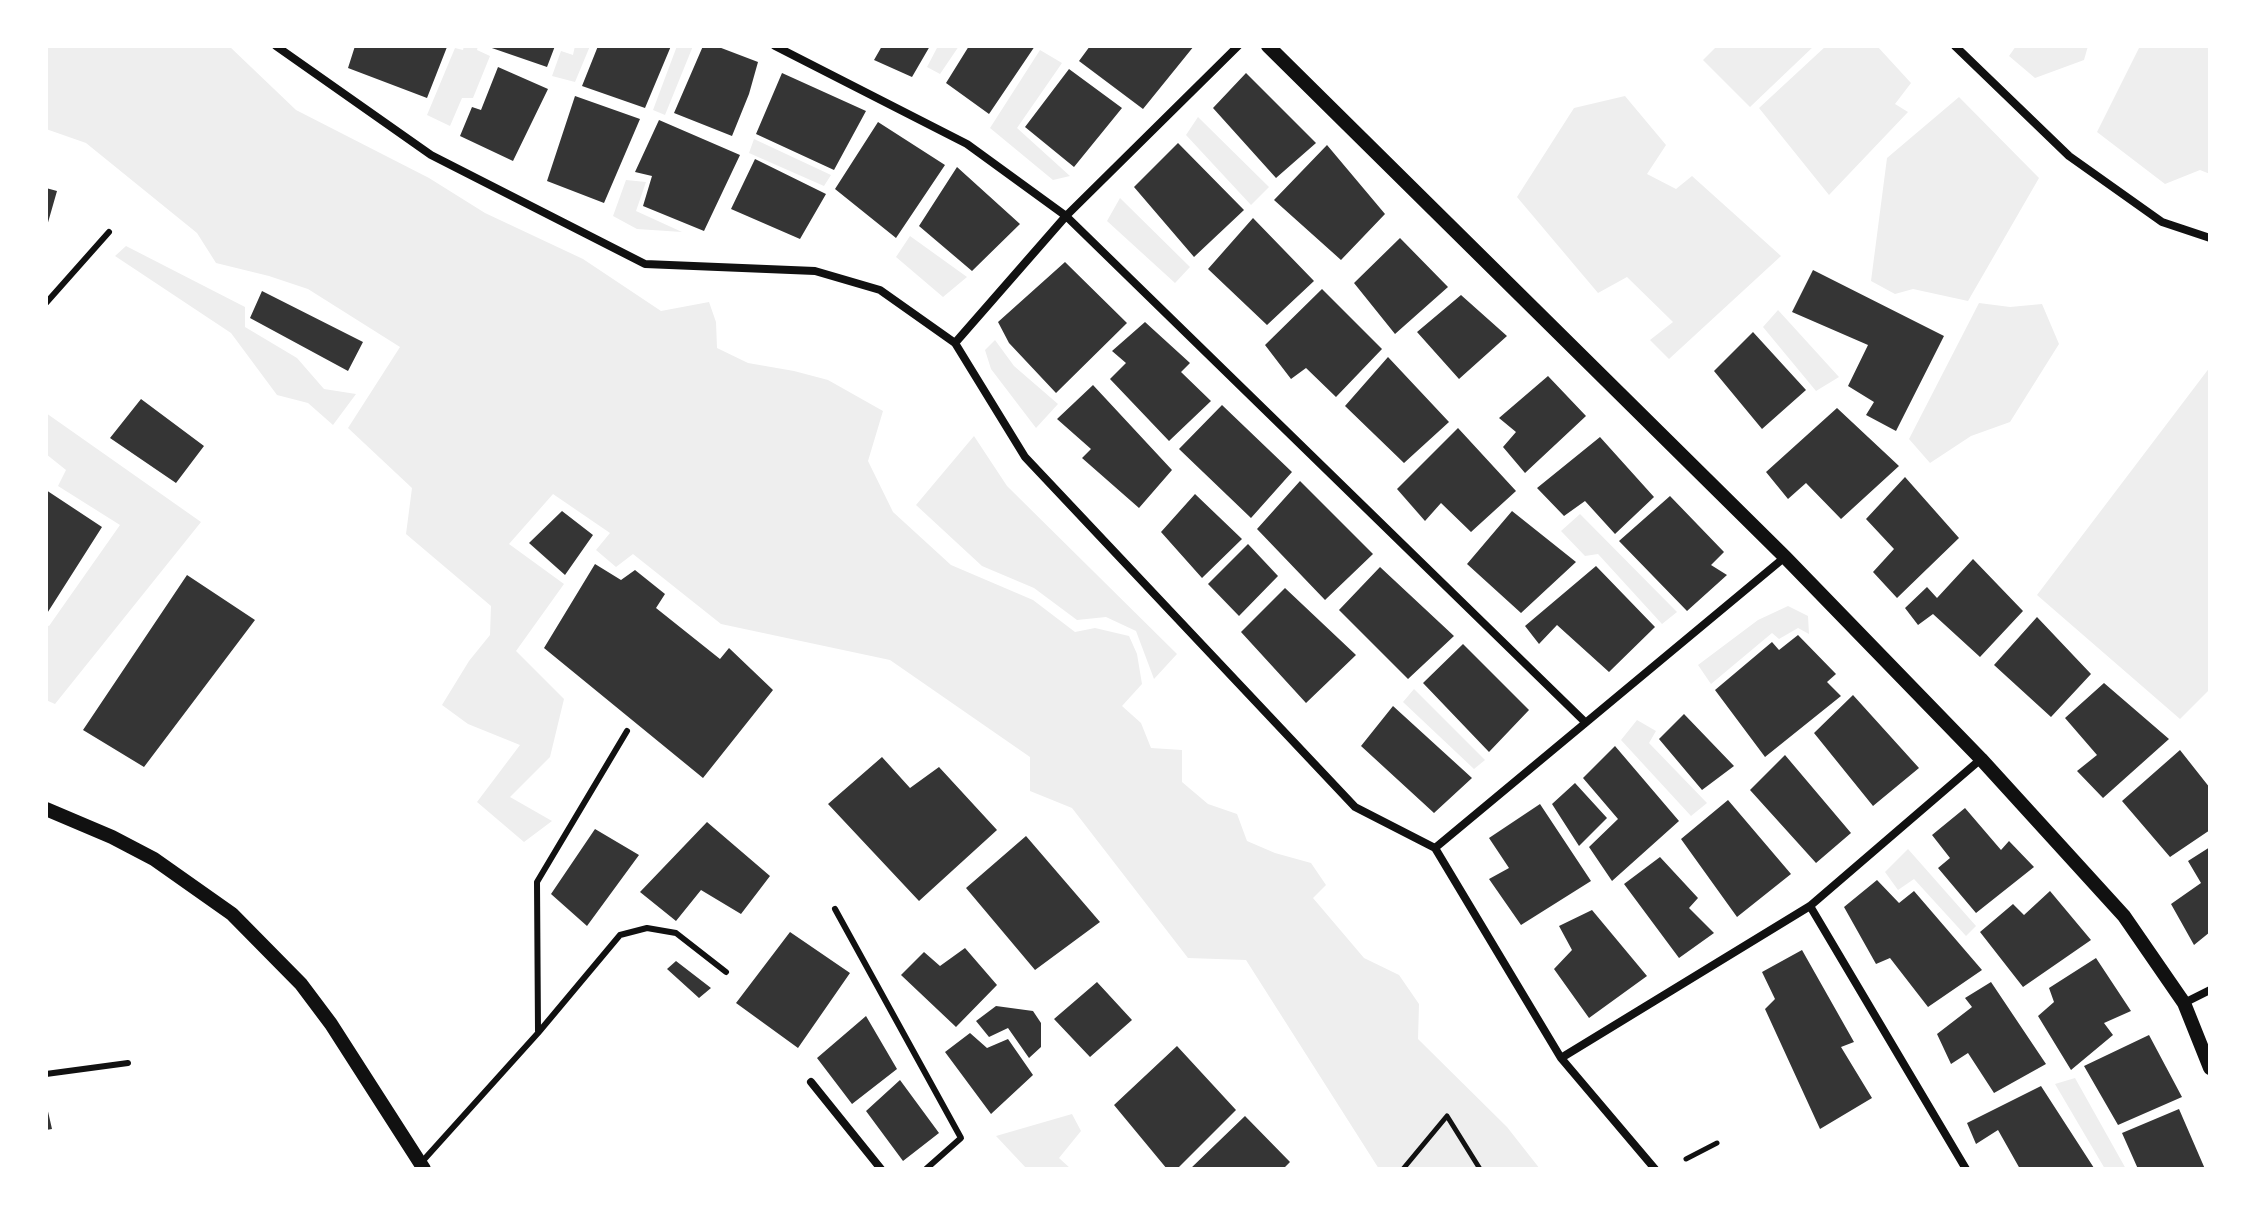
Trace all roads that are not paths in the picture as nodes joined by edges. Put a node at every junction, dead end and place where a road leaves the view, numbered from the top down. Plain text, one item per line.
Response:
1 (276, 46) edge
2 (775, 46) edge
3 (1238, 46) edge
4 (1268, 46) edge
5 (1955, 46) edge
6 (1066, 216) junction
7 (109, 232) dead end
8 (2210, 238) edge
9 (46, 303) edge
10 (955, 343) junction
11 (1785, 557) junction
12 (1585, 722) junction
13 (627, 731) dead end
14 (1981, 759) junction
15 (46, 809) edge
16 (1435, 848) junction
17 (1810, 906) junction
18 (835, 909) dead end
19 (726, 972) dead end
20 (2210, 990) edge
21 (2184, 1003) junction
22 (538, 1033) junction
23 (1561, 1058) junction
24 (128, 1063) dead end
25 (2210, 1068) edge
26 (46, 1074) edge
27 (811, 1082) dead end
28 (422, 1166) edge
29 (881, 1169) edge
30 (926, 1169) edge
31 (1655, 1169) edge
32 (1966, 1169) edge

1 - 10 street
2 - 6 street
3 - 6 street
4 - 11 street
5 - 8 street
6 - 10 street
6 - 12 street
7 - 9 lane
10 - 16 street
11 - 12 street
11 - 14 street
12 - 16 street
13 - 22 lane
14 - 17 street
14 - 21 street
15 - 28 street
16 - 23 street
17 - 23 street
17 - 32 street
18 - 30 lane
19 - 22 lane
20 - 21 street
21 - 25 street
22 - 28 lane
23 - 31 street
24 - 26 lane
27 - 29 street

